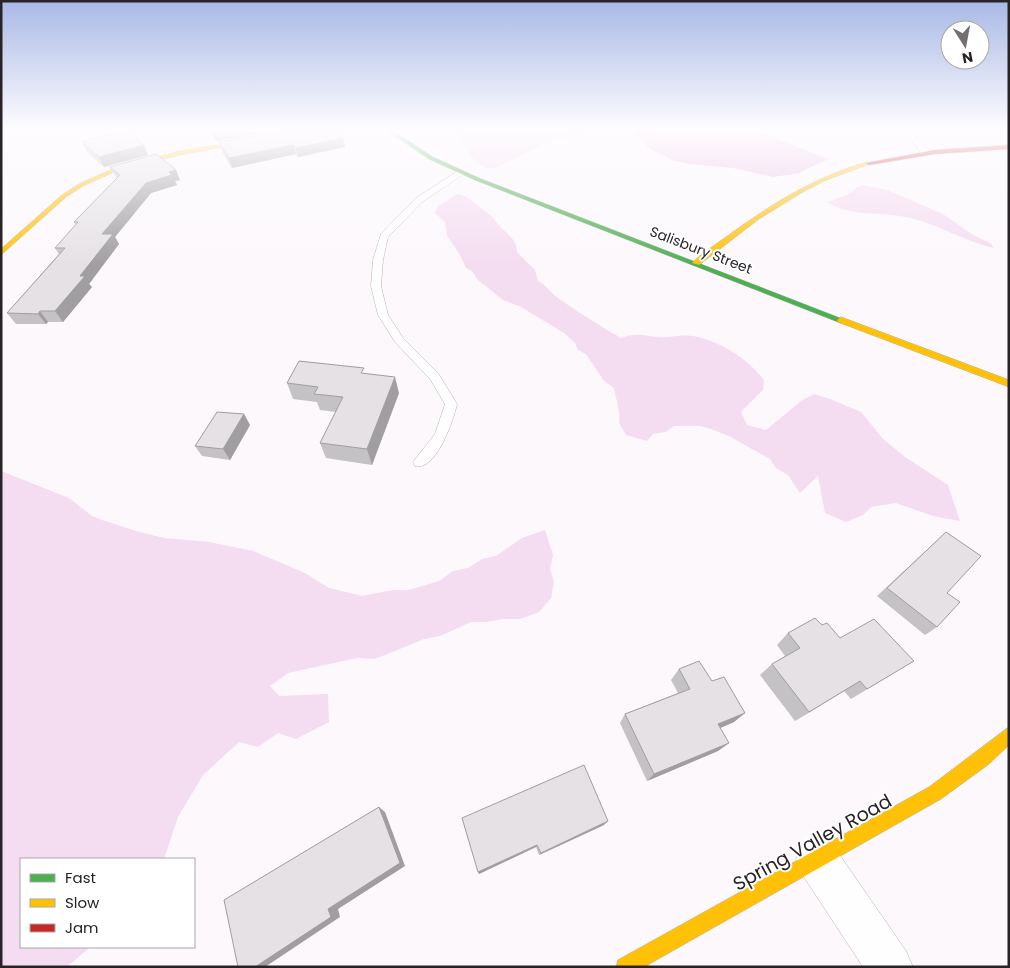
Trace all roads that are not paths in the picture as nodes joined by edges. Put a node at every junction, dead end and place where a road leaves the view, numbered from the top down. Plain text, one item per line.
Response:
1 (103, 175) edge
2 (458, 175) edge
3 (467, 175) edge
4 (834, 175) edge
5 (1, 254) edge
6 (696, 263) junction
7 (1009, 384) edge
8 (420, 462) dead end
9 (1009, 735) edge
10 (817, 859) junction
11 (625, 967) edge
12 (890, 967) edge

1 - 5 street
2 - 8 lane
3 - 6 street, Salisbury Street
4 - 6 street
6 - 7 street, Salisbury Street
9 - 10 street, Spring Valley Road
10 - 11 street, Spring Valley Road
10 - 12 street

